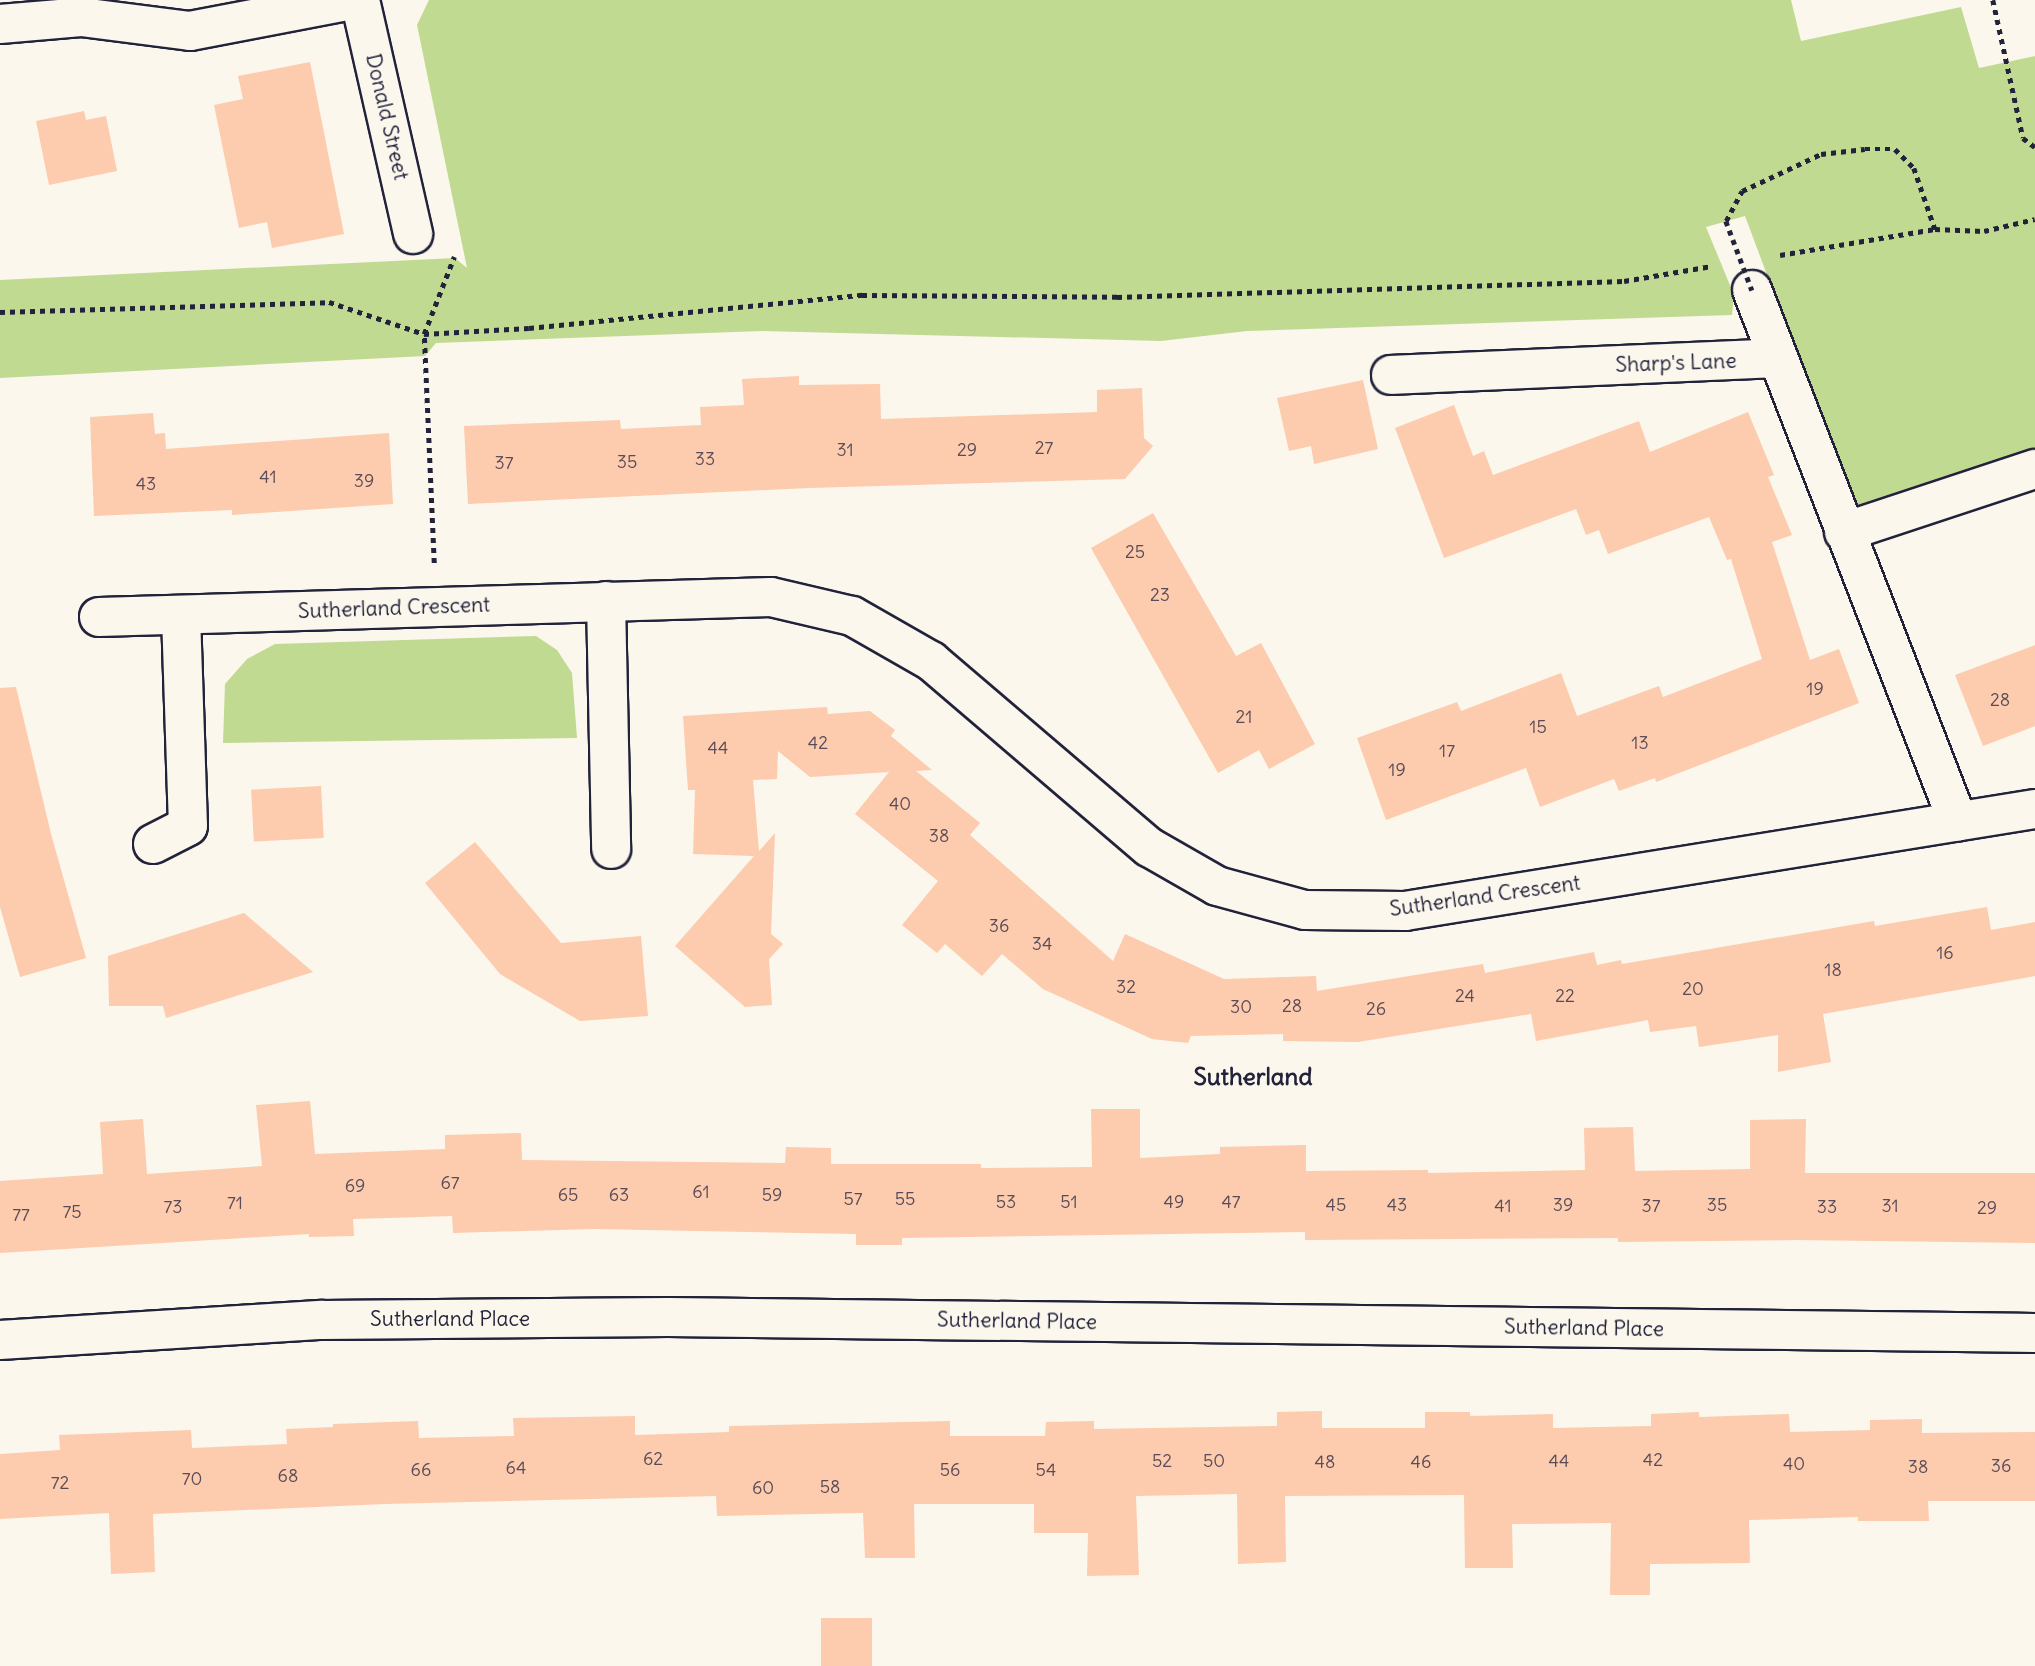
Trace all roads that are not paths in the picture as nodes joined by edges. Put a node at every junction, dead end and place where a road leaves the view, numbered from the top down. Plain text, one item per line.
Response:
1 (354, 0) edge
2 (360, 0) edge
3 (0, 24) edge
4 (413, 234) dead end
5 (1743, 271) road end
6 (1776, 358) junction
7 (1391, 375) dead end
8 (2035, 469) edge
9 (1844, 532) junction
10 (606, 601) junction
11 (181, 616) junction
12 (99, 617) dead end
13 (2035, 809) edge
14 (1958, 822) junction
15 (153, 844) dead end
16 (611, 849) dead end
17 (2035, 1333) edge
18 (0, 1340) edge

1 - 3 street
2 - 4 street, Donald Street
5 - 6 street
6 - 7 street, Sharp's Lane
6 - 9 street
8 - 9 street
9 - 14 street
10 - 11 street, Sutherland Crescent
10 - 14 street, Sutherland Crescent
10 - 16 street
11 - 12 street, Sutherland Crescent
11 - 15 street
13 - 14 street, Sutherland Crescent
17 - 18 street, Sutherland Place

